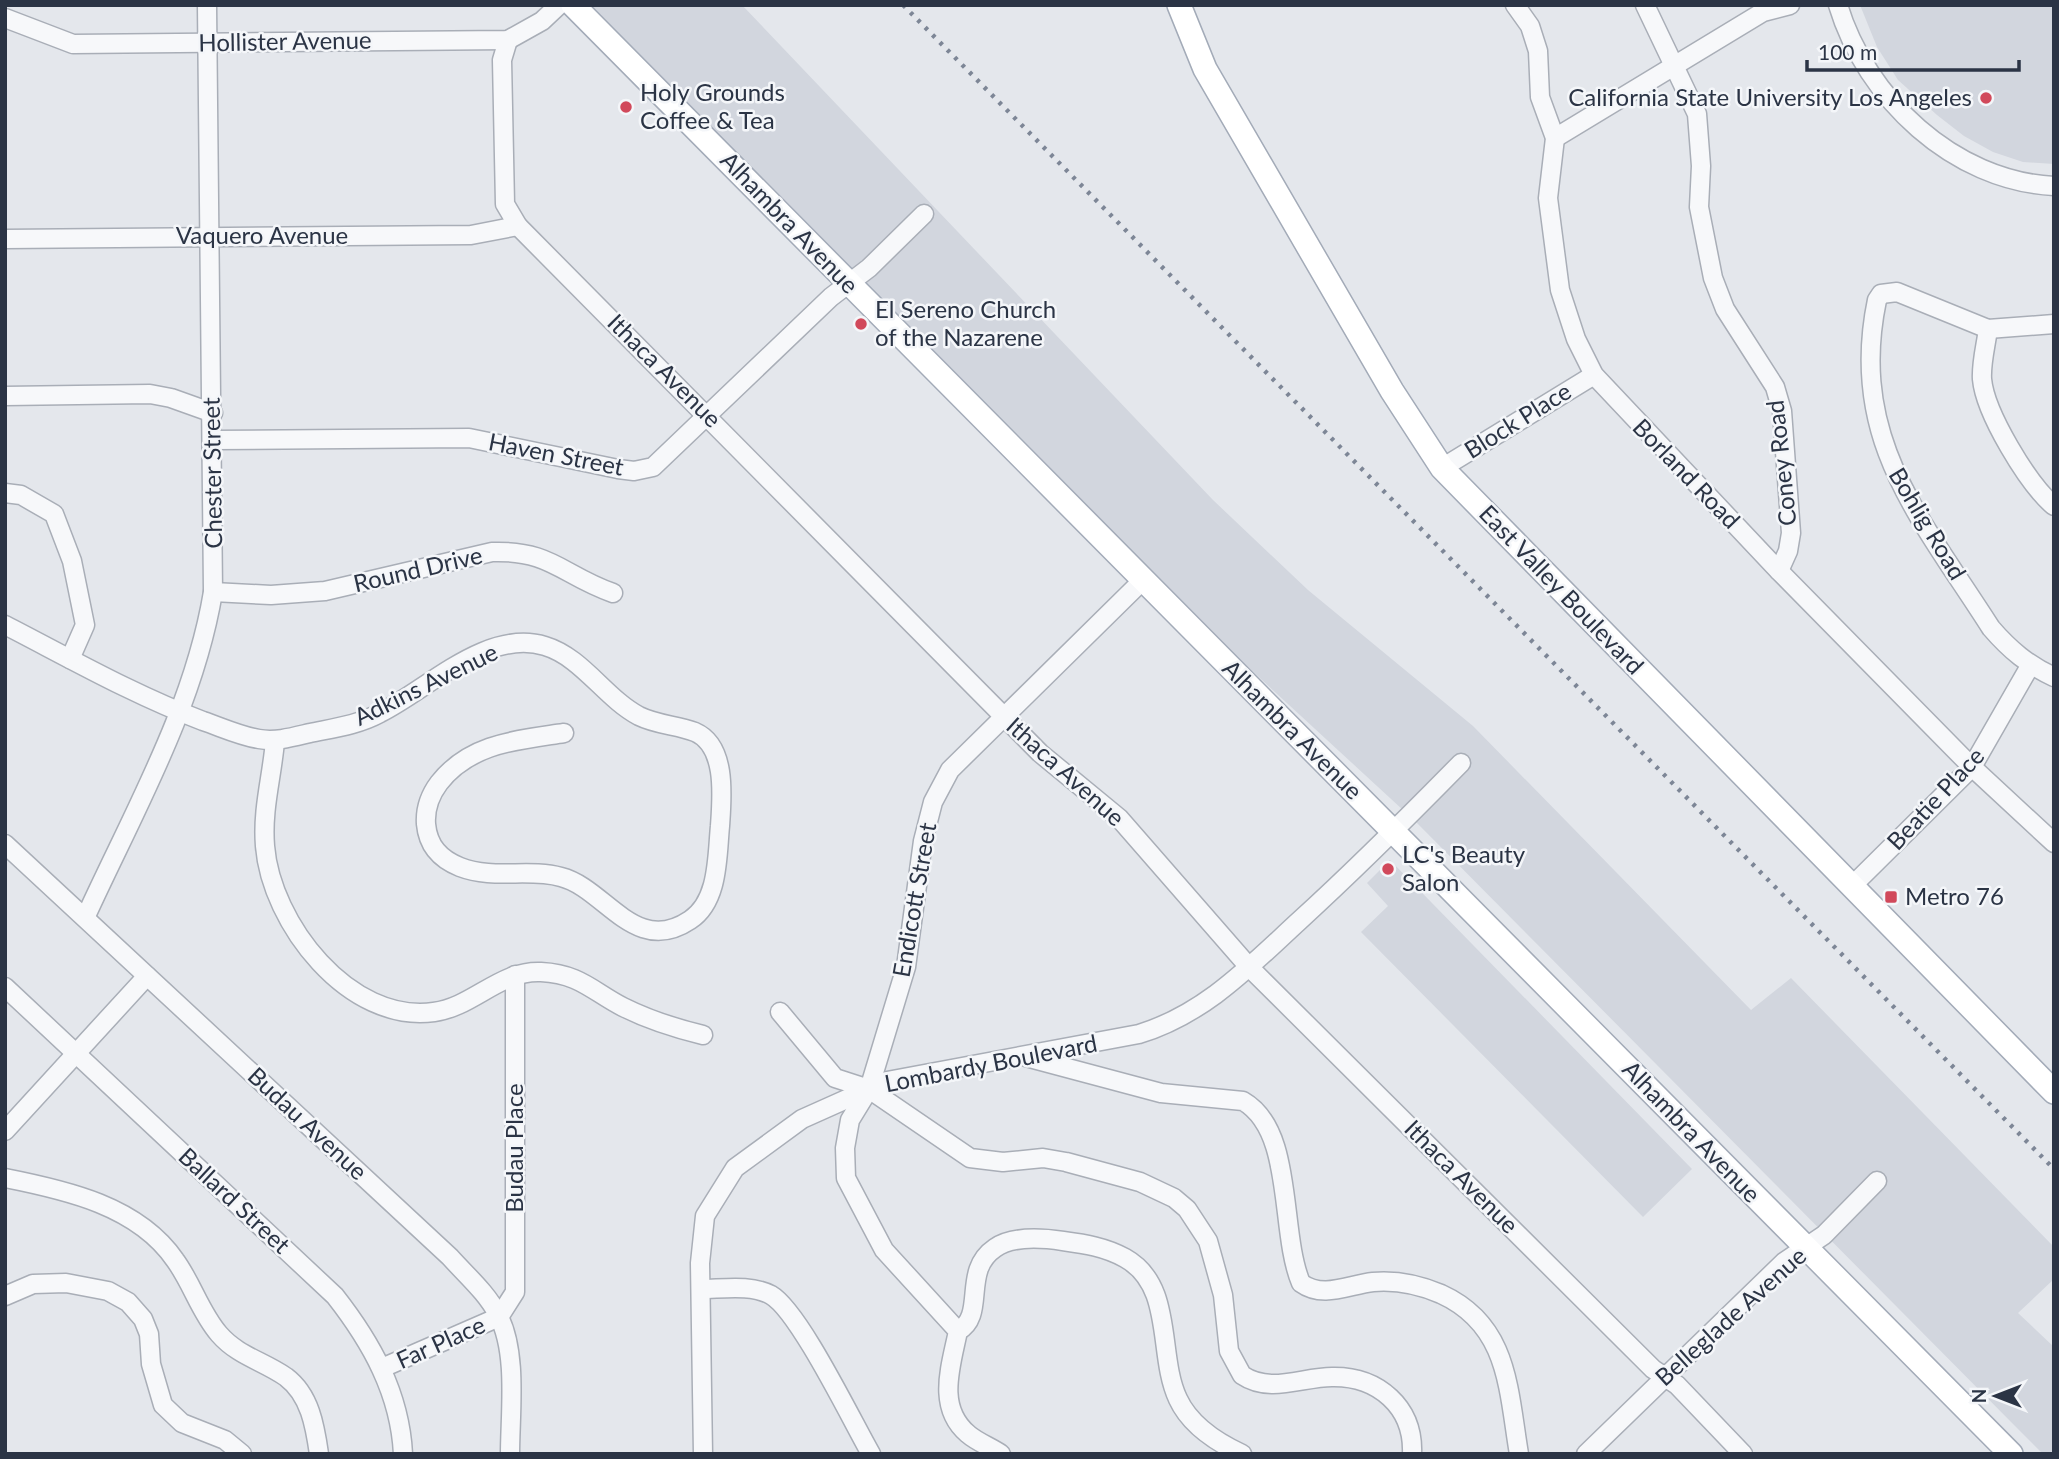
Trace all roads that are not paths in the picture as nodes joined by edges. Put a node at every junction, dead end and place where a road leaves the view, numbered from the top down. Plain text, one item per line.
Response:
1 (206, 5) edge
2 (559, 5) edge
3 (573, 5) edge
4 (1179, 5) edge
5 (1515, 5) edge
6 (1645, 5) edge
7 (1790, 5) edge
8 (1838, 5) edge
9 (1763, 8) edge
10 (5, 18) edge
11 (508, 40) junction
12 (207, 42) junction
13 (1676, 66) junction
14 (1555, 138) junction
15 (2054, 186) edge
16 (924, 214) dead end
17 (518, 226) junction
18 (209, 236) junction
19 (5, 239) edge
20 (849, 285) junction
21 (2054, 324) edge
22 (1988, 329) junction
23 (1594, 375) junction
24 (5, 396) edge
25 (213, 412) junction
26 (708, 416) junction
27 (213, 440) junction
28 (1442, 468) junction
29 (5, 493) edge
30 (2054, 506) edge
31 (1779, 571) junction
32 (1142, 581) junction
33 (213, 592) junction
34 (613, 593) dead end
35 (5, 625) edge
36 (71, 659) junction
37 (2030, 666) junction
38 (2054, 677) edge
39 (180, 712) junction
40 (1005, 718) junction
41 (564, 733) dead end
42 (275, 741) junction
43 (1461, 763) dead end
44 (1972, 766) junction
45 (1393, 833) junction
46 (2054, 843) edge
47 (5, 844) edge
48 (1851, 887) junction
49 (86, 916) junction
50 (1250, 967) junction
51 (515, 975) junction
52 (147, 976) junction
53 (5, 987) edge
54 (780, 1012) dead end
55 (703, 1035) dead end
56 (76, 1054) junction
57 (1022, 1056) junction
58 (869, 1089) junction
59 (2054, 1092) edge
60 (5, 1131) edge
61 (5, 1178) edge
62 (1877, 1181) dead end
63 (1805, 1248) junction
64 (701, 1289) junction
65 (5, 1296) edge
66 (499, 1317) junction
67 (958, 1331) junction
68 (382, 1368) junction
69 (1665, 1376) junction
70 (242, 1454) edge
71 (319, 1454) edge
72 (403, 1454) edge
73 (510, 1454) edge
74 (703, 1454) edge
75 (871, 1454) edge
76 (1001, 1454) edge
77 (1242, 1454) edge
78 (1412, 1454) edge
79 (1519, 1454) edge
80 (1586, 1454) edge
81 (1743, 1454) edge
82 (2011, 1454) edge

1 - 12 street, Chester Street
2 - 11 street, Hollister Avenue
3 - 20 main road, Alhambra Avenue
4 - 28 main road, East Valley Boulevard
5 - 14 street, Borland Road
6 - 13 street, Coney Road
7 - 9 street
8 - 15 street
9 - 13 street
10 - 12 street, Hollister Avenue
11 - 12 street, Hollister Avenue
11 - 17 street, Ithaca Avenue
12 - 18 street, Chester Street
13 - 14 street
13 - 31 street, Coney Road
14 - 23 street, Borland Road
16 - 20 street, Haven Street
17 - 18 street, Vaquero Avenue
17 - 26 street, Ithaca Avenue
18 - 19 street, Vaquero Avenue
18 - 25 street, Chester Street
20 - 26 street, Haven Street
20 - 32 main road, Alhambra Avenue
21 - 22 street
22 - 30 street
22 - 37 street, Bohlig Road
23 - 28 street, Block Place
23 - 31 street, Borland Road
24 - 25 street
25 - 27 street, Chester Street
26 - 27 street, Haven Street
26 - 40 street, Ithaca Avenue
27 - 33 street, Chester Street
28 - 48 main road, East Valley Boulevard
29 - 36 street
31 - 44 street, Borland Road
32 - 40 street, Endicott Street
32 - 45 main road, Alhambra Avenue
33 - 34 street, Round Drive
33 - 39 street, Chester Street
35 - 36 street, Adkins Avenue
36 - 39 street, Adkins Avenue
37 - 38 street, Bohlig Road
37 - 44 street, Beatie Place
39 - 42 street, Adkins Avenue
39 - 49 street, Chester Street
40 - 50 street, Ithaca Avenue
40 - 58 street, Endicott Street
41 - 42 street, Adkins Avenue
42 - 51 street
43 - 45 street, Lombardy Boulevard
44 - 46 street, Borland Road
44 - 48 street, Beatie Place
45 - 50 street, Lombardy Boulevard
45 - 63 main road, Alhambra Avenue
47 - 49 street, Budau Avenue
48 - 59 main road, East Valley Boulevard
49 - 52 street, Budau Avenue
50 - 57 street, Lombardy Boulevard
50 - 69 street, Ithaca Avenue
51 - 55 street
51 - 66 street, Budau Place
52 - 56 street
52 - 66 street, Budau Avenue
53 - 56 street, Ballard Street
54 - 58 street
56 - 60 street
56 - 68 street, Ballard Street
57 - 58 street, Lombardy Boulevard
57 - 79 street
58 - 64 street, Lombardy Boulevard
58 - 67 street, Endicott Street
58 - 78 street
61 - 71 street
62 - 63 street, Belleglade Avenue
63 - 69 street, Belleglade Avenue
63 - 82 main road, Alhambra Avenue
64 - 74 street, Lombardy Boulevard
64 - 75 street
65 - 70 street
66 - 68 street, Far Place
66 - 73 street, Budau Avenue
67 - 76 street
67 - 77 street
68 - 72 street, Ballard Street
69 - 80 street, Belleglade Avenue
69 - 81 street, Ithaca Avenue

